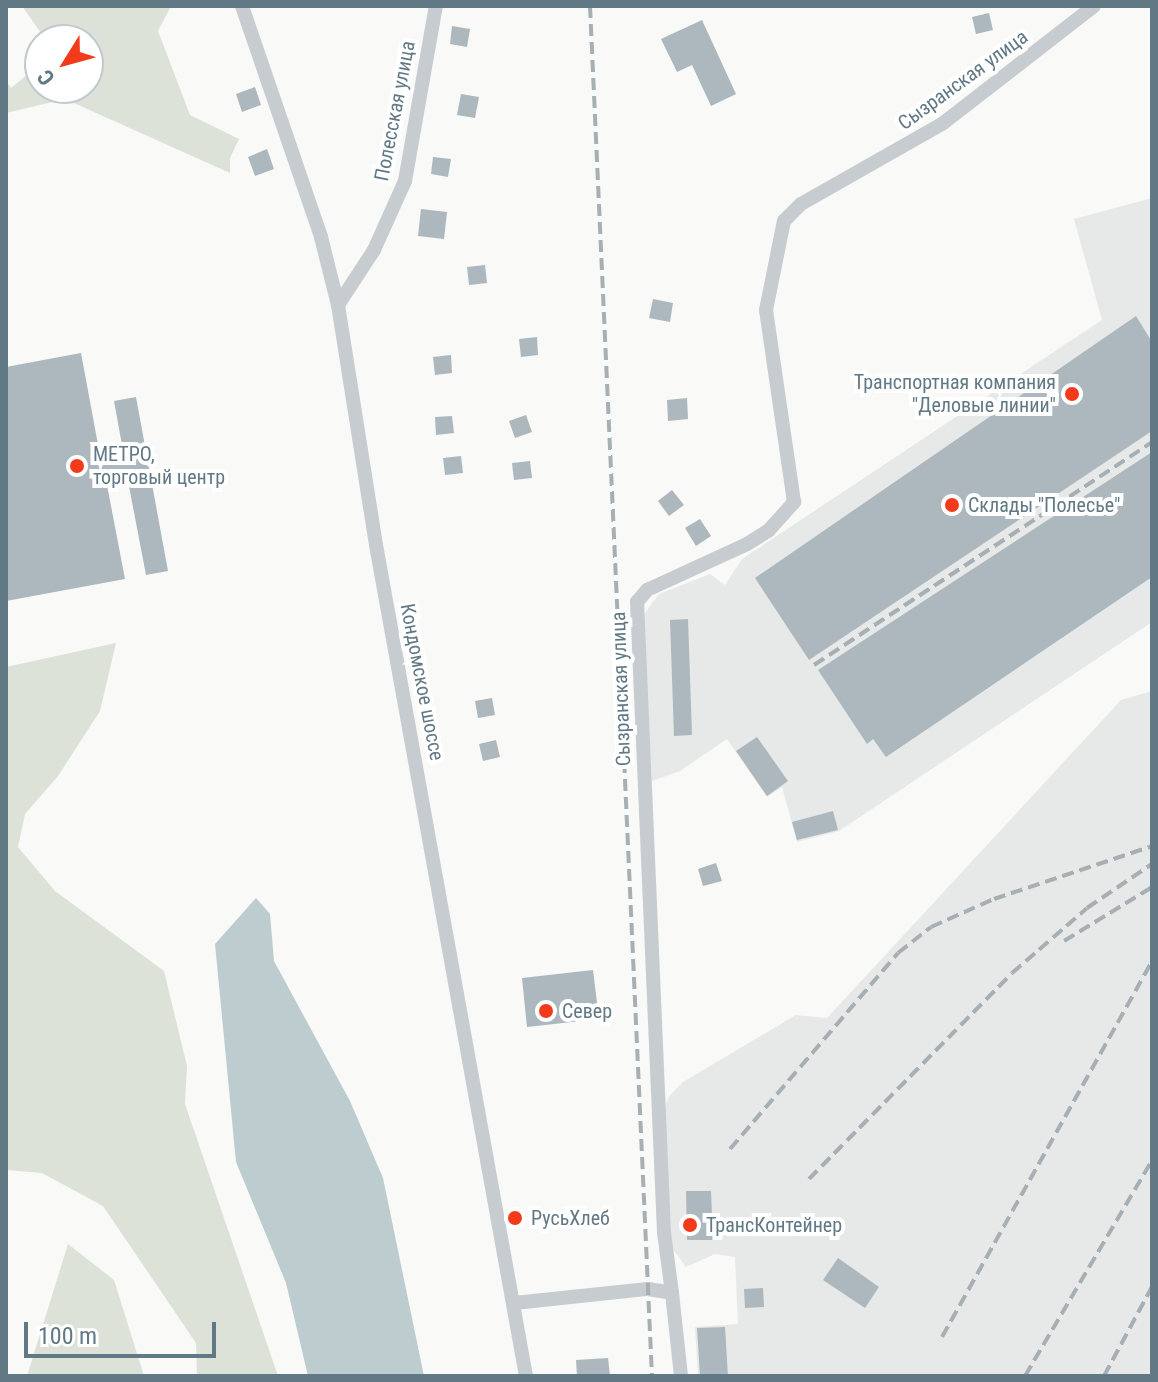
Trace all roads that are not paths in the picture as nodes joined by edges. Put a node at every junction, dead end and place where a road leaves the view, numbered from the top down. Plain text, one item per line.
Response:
1 (242, 6) edge
2 (436, 6) edge
3 (1094, 6) edge
4 (338, 305) junction
5 (672, 1293) junction
6 (514, 1303) junction
7 (526, 1376) edge
8 (681, 1376) edge

1 - 4 street, Кондомское шоссе
2 - 4 street, Полесская улица
3 - 5 street, Сызранская улица
4 - 6 street, Кондомское шоссе
5 - 6 street
5 - 8 street
6 - 7 street, Кондомское шоссе

